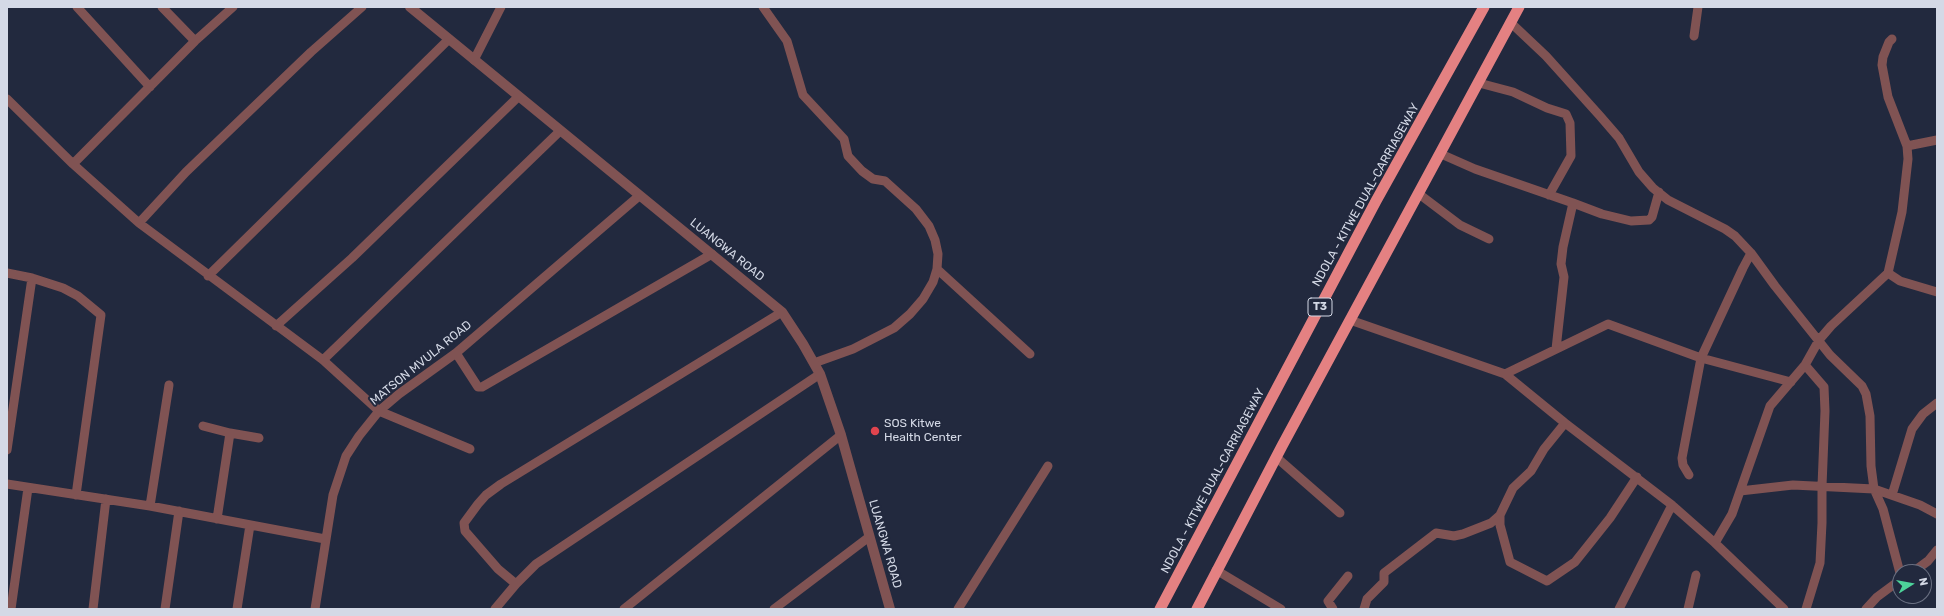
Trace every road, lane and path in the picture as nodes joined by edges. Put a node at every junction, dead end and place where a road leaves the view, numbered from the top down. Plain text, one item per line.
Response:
1 (77, 7) edge
2 (162, 7) edge
3 (233, 7) edge
4 (362, 7) edge
5 (410, 7) edge
6 (501, 7) edge
7 (763, 7) edge
8 (1484, 7) edge
9 (1519, 7) edge
10 (1698, 7) edge
11 (1510, 22) junction
12 (1694, 36) dead end
13 (449, 39) junction
14 (1892, 39) dead end
15 (195, 41) junction
16 (474, 60) junction
17 (1478, 83) junction
18 (150, 87) junction
19 (518, 97) junction
20 (7, 99) edge
21 (560, 132) junction
22 (1937, 140) edge
23 (1907, 146) junction
24 (1441, 154) junction
25 (73, 164) junction
26 (1659, 192) junction
27 (1419, 194) junction
28 (1549, 195) junction
29 (639, 196) junction
30 (1573, 202) junction
31 (139, 223) junction
32 (1489, 239) dead end
33 (1751, 253) junction
34 (712, 254) junction
35 (937, 269) junction
36 (7, 273) edge
37 (1888, 273) junction
38 (208, 276) junction
39 (32, 278) junction
40 (1937, 292) edge
41 (782, 312) junction
42 (1350, 320) junction
43 (276, 326) junction
44 (1819, 340) junction
45 (1556, 349) junction
46 (456, 353) junction
47 (1030, 354) dead end
48 (1701, 358) junction
49 (323, 360) junction
50 (814, 363) junction
51 (1805, 364) junction
52 (820, 374) junction
53 (1505, 374) junction
54 (1791, 382) junction
55 (169, 384) dead end
56 (1937, 403) edge
57 (379, 411) junction
58 (1564, 422) junction
59 (203, 426) dead end
60 (230, 433) junction
61 (841, 435) junction
62 (259, 438) dead end
63 (470, 449) dead end
64 (7, 450) edge
65 (1276, 457) junction
66 (1048, 466) dead end
67 (1689, 475) dead end
68 (1637, 477) junction
69 (7, 484) edge
70 (1822, 486) junction
71 (28, 488) junction
72 (1874, 488) junction
73 (1740, 491) junction
74 (76, 495) junction
75 (1892, 495) junction
76 (106, 500) junction
77 (1672, 505) junction
78 (150, 506) junction
79 (179, 511) junction
80 (1340, 513) dead end
81 (1937, 514) edge
82 (1500, 515) junction
83 (217, 519) junction
84 (250, 525) junction
85 (869, 537) junction
86 (325, 539) junction
87 (1715, 542) junction
88 (1937, 550) edge
89 (1898, 564) edge
90 (1924, 564) edge
91 (1216, 570) junction
92 (1696, 575) dead end
93 (1348, 576) dead end
94 (516, 584) junction
95 (1892, 586) edge
96 (11, 609) edge
97 (93, 609) edge
98 (165, 609) edge
99 (238, 609) edge
100 (315, 609) edge
101 (495, 609) edge
102 (624, 609) edge
103 (774, 609) edge
104 (890, 609) edge
105 (958, 609) edge
106 (1160, 609) edge
107 (1197, 609) edge
108 (1281, 609) edge
109 (1333, 609) edge
110 (1364, 609) edge
111 (1619, 609) edge
112 (1688, 609) edge
113 (1784, 609) edge
114 (1806, 609) edge
115 (1866, 609) edge

1 - 18 street
2 - 15 street
3 - 15 street
4 - 31 street
5 - 13 street, LUANGWA ROAD
6 - 16 street
7 - 35 street
8 - 106 highway, NDOLA - KITWE DUAL-CARRIAGEWAY / T3
9 - 11 highway, T3
10 - 12 street
11 - 17 highway, T3
11 - 26 street
13 - 16 street, LUANGWA ROAD
13 - 38 street
14 - 23 street
15 - 18 street
16 - 19 street, LUANGWA ROAD
17 - 24 highway, T3
17 - 28 street
18 - 25 street
19 - 21 street, LUANGWA ROAD
19 - 43 street
20 - 25 street
21 - 29 street, LUANGWA ROAD
21 - 49 street
22 - 23 street
23 - 37 street
24 - 27 highway, T3
24 - 28 street
25 - 31 street
26 - 30 street
26 - 33 street
27 - 32 street
27 - 42 highway, T3
28 - 30 street
29 - 34 street, LUANGWA ROAD
29 - 46 street, MATSON MVULA ROAD
30 - 45 street
31 - 38 street
33 - 44 street
33 - 48 street
34 - 41 street, LUANGWA ROAD
34 - 46 street
35 - 47 street
35 - 50 street
36 - 39 street
37 - 40 street
37 - 44 street
38 - 43 street
39 - 64 street
39 - 74 street
41 - 50 street, LUANGWA ROAD
41 - 94 street
42 - 53 street
42 - 65 highway, T3
43 - 49 street
44 - 51 street
44 - 72 street
45 - 48 street
45 - 53 street
46 - 57 street, MATSON MVULA ROAD
48 - 54 street
48 - 67 street
49 - 57 street
50 - 52 street, LUANGWA ROAD
51 - 54 street
51 - 70 street
52 - 61 street, LUANGWA ROAD
52 - 94 street
53 - 58 street
54 - 73 street
55 - 78 street
56 - 75 street
57 - 63 street
57 - 86 street, MATSON MVULA ROAD
58 - 68 street
58 - 82 street
59 - 60 street
60 - 62 street
60 - 83 street
61 - 85 street, LUANGWA ROAD
61 - 102 street
65 - 80 street
65 - 91 highway, T3
66 - 105 street
68 - 77 street
68 - 82 street
69 - 71 street
70 - 72 street
70 - 73 street
70 - 114 street
71 - 74 street
71 - 96 street
72 - 75 street
72 - 89 street
73 - 87 street
74 - 76 street
75 - 81 street
76 - 78 street
76 - 97 street
77 - 87 street
77 - 111 street
78 - 79 street
79 - 83 street
79 - 98 street
82 - 110 street
83 - 84 street
84 - 86 street
84 - 99 street
85 - 103 street
85 - 104 street, LUANGWA ROAD
86 - 100 street, MATSON MVULA ROAD
87 - 113 street
88 - 90 street
91 - 107 highway, T3
91 - 108 street
92 - 112 street
93 - 109 street
94 - 101 street
95 - 115 street

